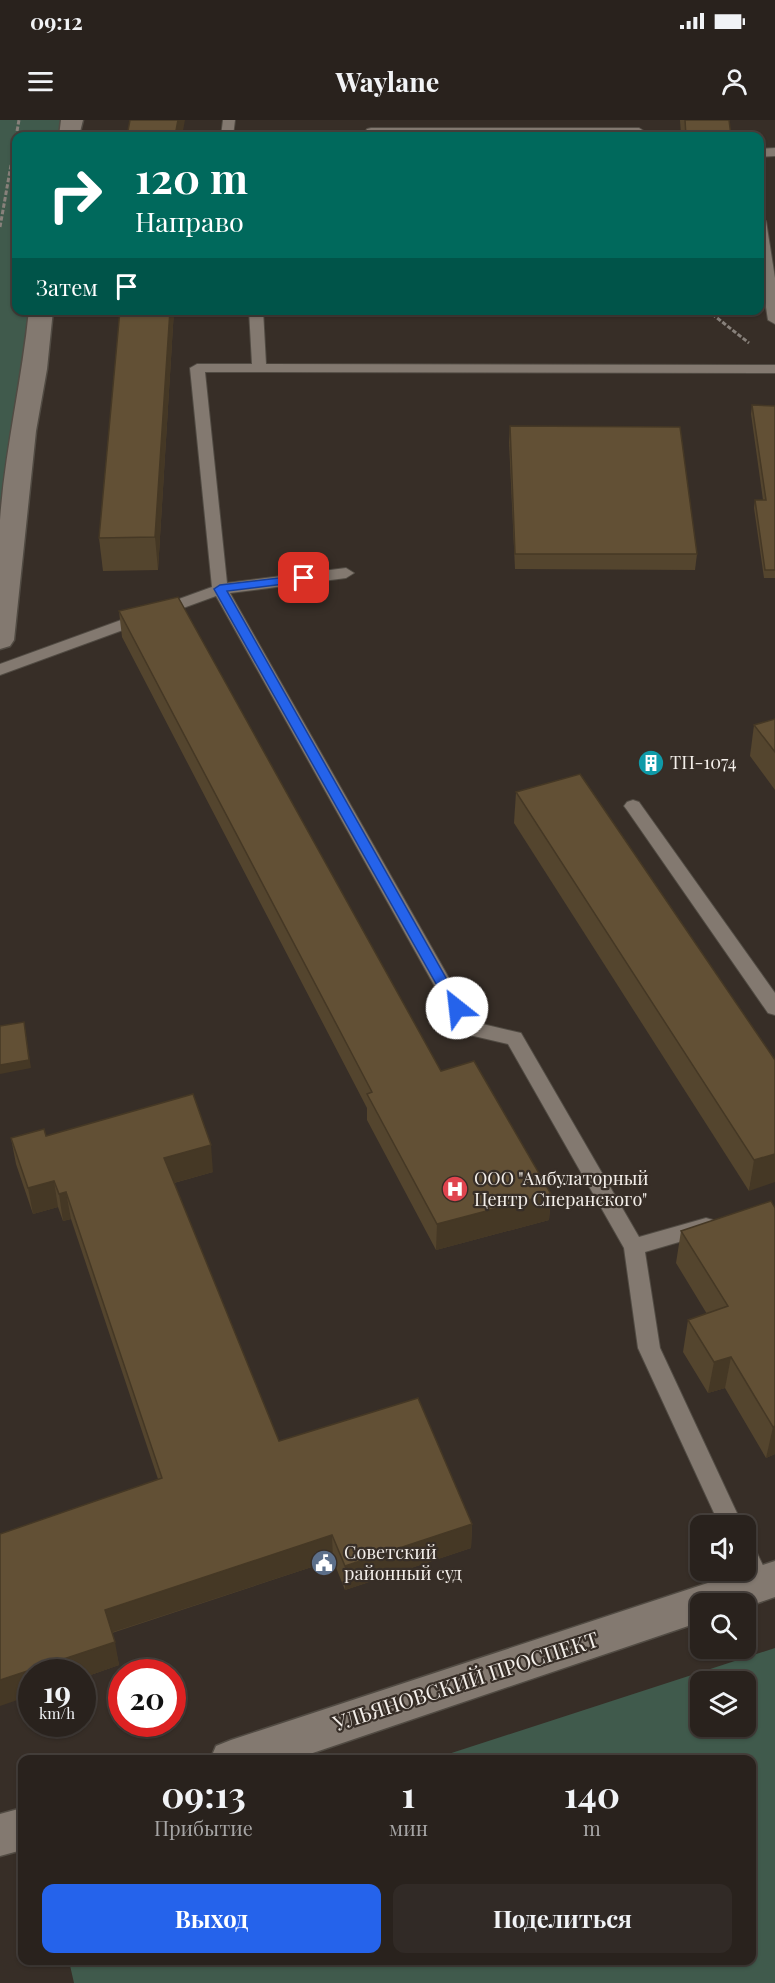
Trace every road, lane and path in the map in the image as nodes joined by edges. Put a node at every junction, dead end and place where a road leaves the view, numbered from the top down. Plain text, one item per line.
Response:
1 (371, 132) dead end
2 (639, 132) edge
3 (12, 159) edge
4 (0, 227) edge
5 (764, 252) edge
6 (40, 315) edge
7 (256, 315) edge
8 (713, 315) edge
9 (775, 320) edge
10 (750, 344) dead end
11 (259, 368) junction
12 (775, 369) edge
13 (345, 573) dead end
14 (220, 589) junction
15 (0, 640) edge
16 (0, 670) edge
17 (633, 806) dead end
18 (775, 1008) edge
19 (721, 1221) edge
20 (634, 1247) junction
21 (727, 1515) edge
22 (760, 1572) edge
23 (721, 1593) edge
24 (690, 1608) edge
25 (246, 1755) edge
26 (18, 1830) edge
27 (0, 1835) edge

1 - 2 lane
3 - 4 path
5 - 9 lane
6 - 15 street
7 - 11 lane
8 - 10 path
11 - 12 lane
11 - 14 lane
13 - 14 lane
14 - 16 lane
14 - 20 lane
17 - 18 lane
19 - 20 lane
20 - 21 lane
22 - 23 street, УЛЬЯНОВСКИЙ ПРОСПЕКТ
24 - 25 street, УЛЬЯНОВСКИЙ ПРОСПЕКТ
26 - 27 street

